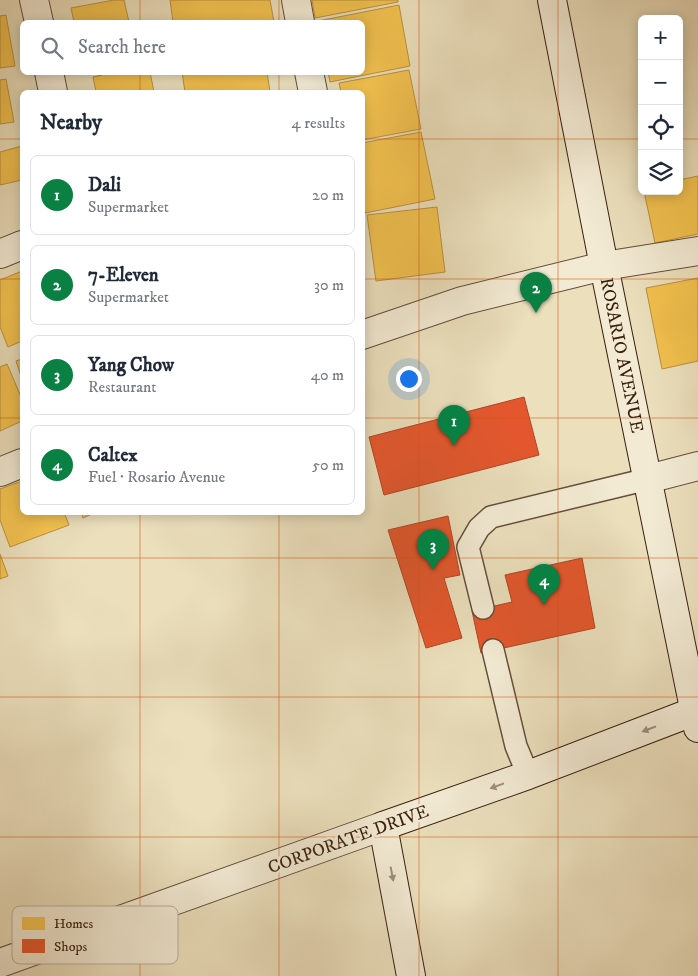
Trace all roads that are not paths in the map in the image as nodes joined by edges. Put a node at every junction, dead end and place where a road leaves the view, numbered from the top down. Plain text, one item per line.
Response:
1 (34, 0) edge
2 (296, 0) edge
3 (552, 0) edge
4 (39, 20) edge
5 (300, 20) edge
6 (50, 75) edge
7 (309, 75) edge
8 (53, 90) edge
9 (312, 90) edge
10 (20, 246) edge
11 (698, 251) edge
12 (0, 254) edge
13 (604, 266) junction
14 (365, 334) edge
15 (20, 465) edge
16 (698, 466) edge
17 (0, 472) edge
18 (648, 479) junction
19 (483, 608) dead end
20 (493, 650) dead end
21 (696, 720) edge
22 (528, 775) junction
23 (384, 826) junction
24 (160, 906) edge
25 (12, 959) edge
26 (0, 963) edge
27 (411, 976) edge

1 - 4 main road
2 - 5 main road
3 - 13 main road, ROSARIO AVENUE
6 - 8 main road
7 - 9 main road
10 - 12 main road
11 - 13 main road
13 - 14 main road
13 - 18 main road, ROSARIO AVENUE
15 - 17 main road
16 - 18 main road
18 - 19 lane
18 - 21 main road, ROSARIO AVENUE
20 - 22 lane
21 -> 22 main road, CORPORATE DRIVE
22 -> 23 main road, CORPORATE DRIVE
23 - 24 main road, CORPORATE DRIVE
23 -> 27 main road
25 - 26 main road, CORPORATE DRIVE

